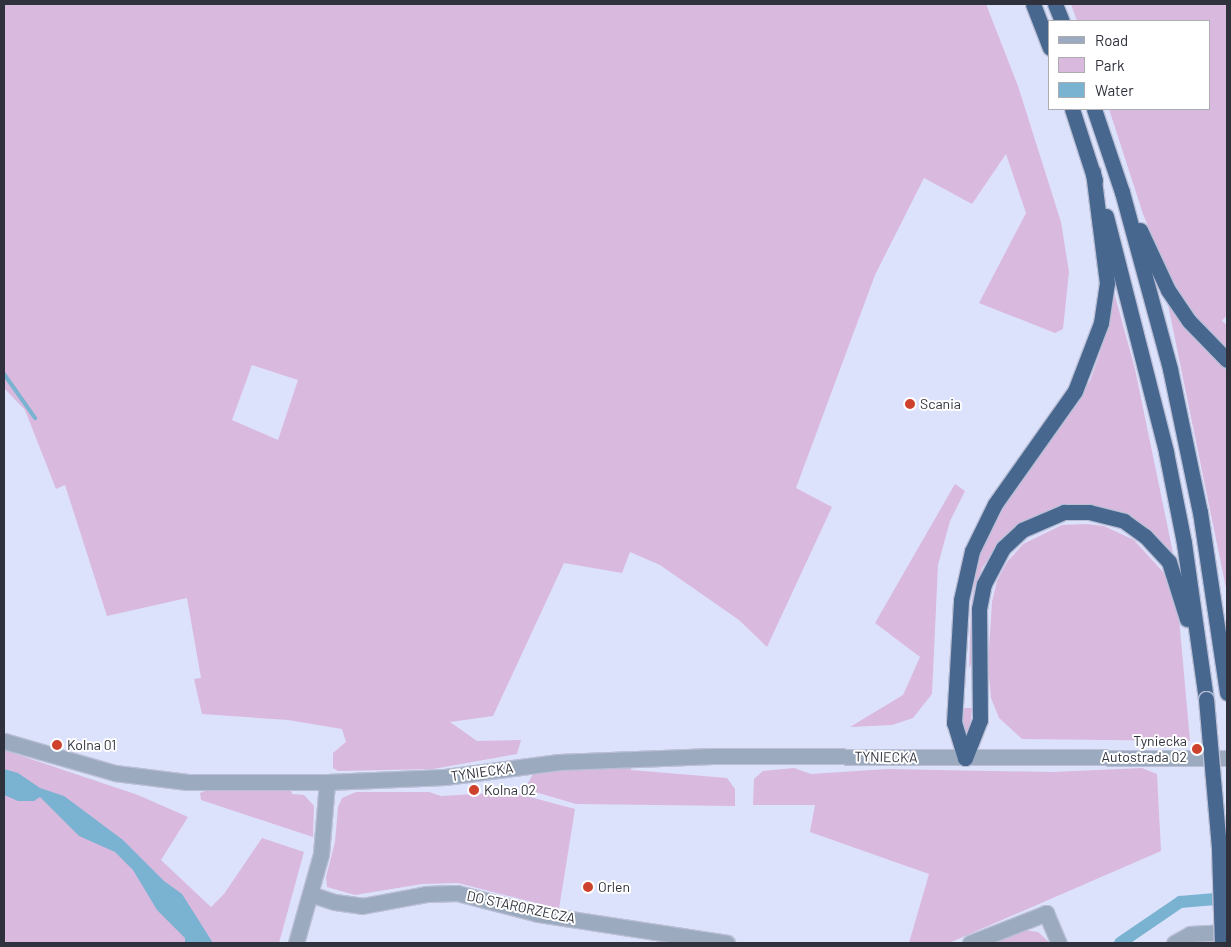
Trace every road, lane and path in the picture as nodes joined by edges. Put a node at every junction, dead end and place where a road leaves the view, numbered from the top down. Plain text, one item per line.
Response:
1 (1033, 4) edge
2 (1055, 4) edge
3 (1062, 20) edge
4 (1048, 43) edge
5 (1072, 110) edge
6 (1094, 110) edge
7 (1093, 172) junction
8 (1122, 192) junction
9 (1227, 360) edge
10 (1205, 692) junction
11 (1227, 692) edge
12 (4, 741) edge
13 (965, 758) junction
14 (1227, 758) edge
15 (327, 782) junction
16 (310, 894) junction
17 (1227, 932) edge
18 (296, 943) edge
19 (727, 943) edge
20 (970, 943) edge
21 (1059, 943) edge
22 (1174, 943) edge
23 (1222, 943) edge

1 - 4 highway
2 - 3 highway
5 - 7 highway
6 - 8 highway
7 - 10 highway
7 - 13 highway
8 - 9 highway
8 - 11 highway
10 - 13 highway
10 - 23 highway, bridge
12 - 15 street, TYNIECKA
13 - 14 street, TYNIECKA
13 - 15 street, TYNIECKA
15 - 16 street
16 - 18 street
16 - 19 street, DO STARORZECZA
17 - 22 street
20 - 21 street

